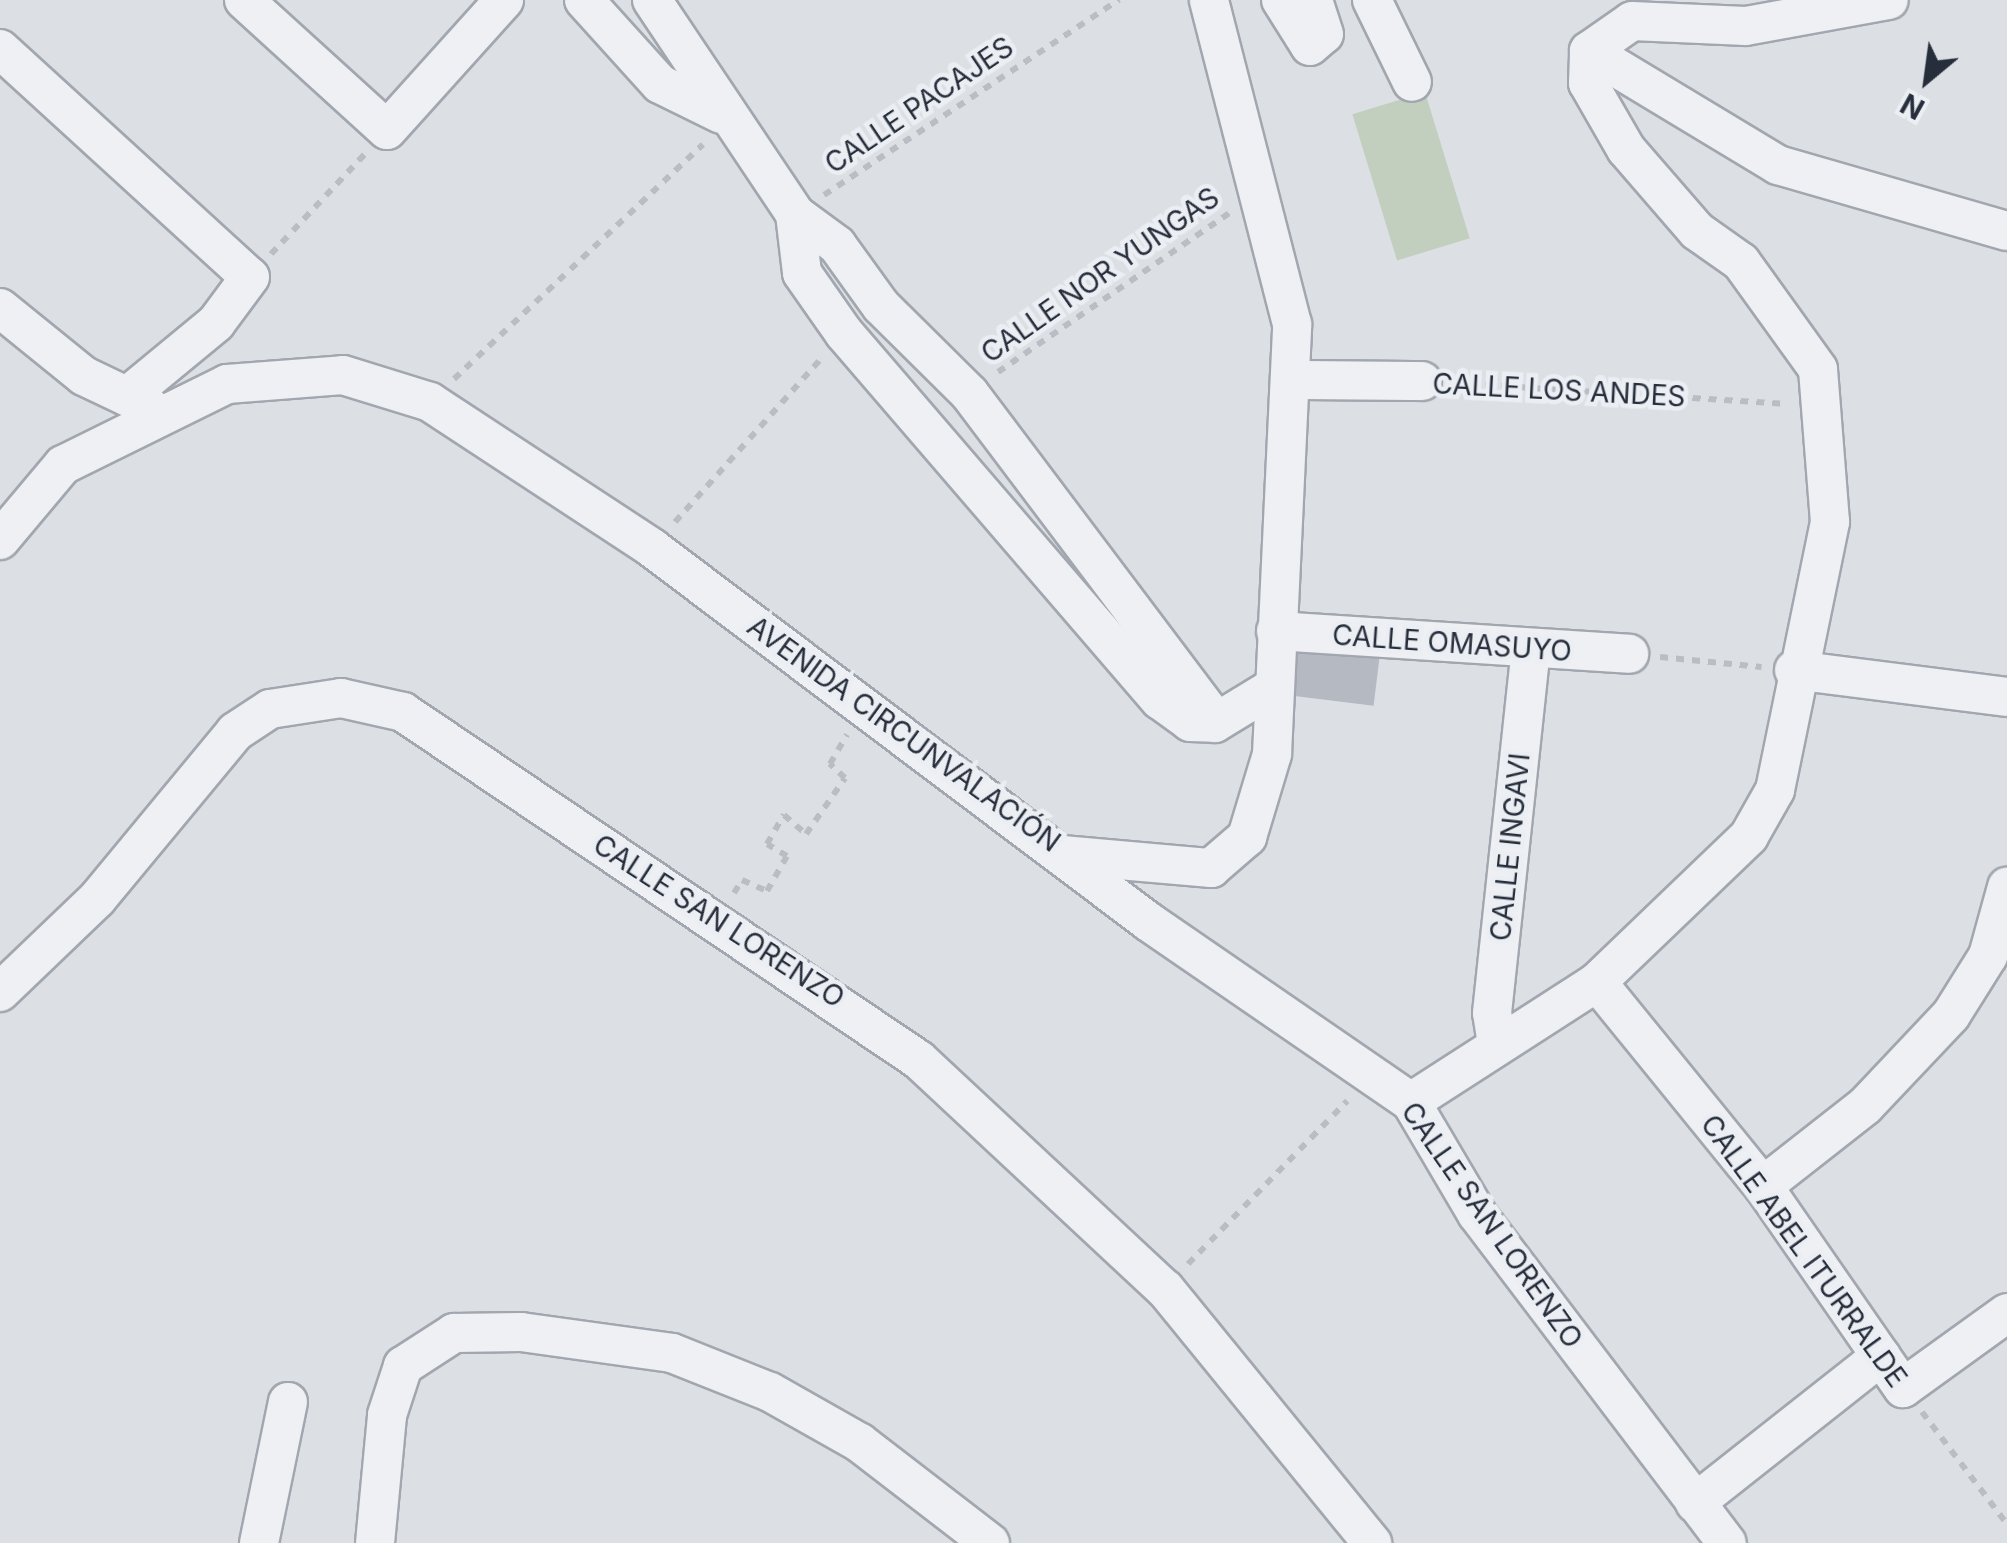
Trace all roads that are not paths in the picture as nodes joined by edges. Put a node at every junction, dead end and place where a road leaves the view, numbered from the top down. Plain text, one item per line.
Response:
1 (244, 0) edge
2 (504, 0) edge
3 (584, 0) edge
4 (652, 0) edge
5 (1209, 0) edge
6 (1281, 0) edge
7 (1313, 0) edge
8 (1372, 0) edge
9 (1890, 0) edge
10 (0, 49) edge
11 (1589, 52) junction
12 (1412, 82) dead end
13 (723, 118) junction
14 (795, 214) junction
15 (2003, 222) edge
16 (0, 308) edge
17 (1295, 380) junction
18 (1422, 381) road end
19 (144, 403) junction
20 (0, 540) edge
21 (1276, 631) junction
22 (1532, 650) junction
23 (1629, 654) road end
24 (1794, 670) junction
25 (1274, 687) junction
26 (2007, 697) edge
27 (1202, 718) junction
28 (1059, 855) junction
29 (2007, 887) edge
30 (1998, 956) edge
31 (1597, 982) junction
32 (0, 992) edge
33 (1497, 1044) junction
34 (1411, 1102) junction
35 (1763, 1186) junction
36 (2007, 1313) edge
37 (1881, 1356) junction
38 (288, 1402) dead end
39 (1695, 1503) junction
40 (259, 1543) edge
41 (375, 1543) edge
42 (990, 1543) edge
43 (1372, 1543) edge
44 (1727, 1543) edge

1 - 2 street
3 - 13 street
4 - 13 street
5 - 17 street, AVENIDA CIRCUNVALACIÓN
6 - 7 street
8 - 12 street
9 - 11 street
10 - 19 street
11 - 15 street
11 - 24 street
13 - 14 street
14 - 27 street
14 - 27 street
16 - 19 street
17 - 18 street, CALLE LOS ANDES
17 - 21 street, AVENIDA CIRCUNVALACIÓN
19 - 20 street, AVENIDA CIRCUNVALACIÓN
19 - 28 street, AVENIDA CIRCUNVALACIÓN
21 - 22 street, CALLE OMASUYO
21 - 25 street, AVENIDA CIRCUNVALACIÓN
22 - 23 street, CALLE OMASUYO
22 - 33 street, CALLE INGAVI
24 - 26 street
24 - 31 street
25 - 27 street
25 - 28 street, AVENIDA CIRCUNVALACIÓN
28 - 34 street, CALLE SAN LORENZO
29 - 30 street
30 - 35 street
31 - 33 street
31 - 35 street, CALLE ABEL ITURRALDE
32 - 43 street, CALLE SAN LORENZO
33 - 34 street
34 - 39 street, CALLE SAN LORENZO
35 - 37 street, CALLE ABEL ITURRALDE
36 - 37 street, CALLE ABEL ITURRALDE
37 - 39 street
38 - 40 street
39 - 44 street, CALLE SAN LORENZO
41 - 42 street

